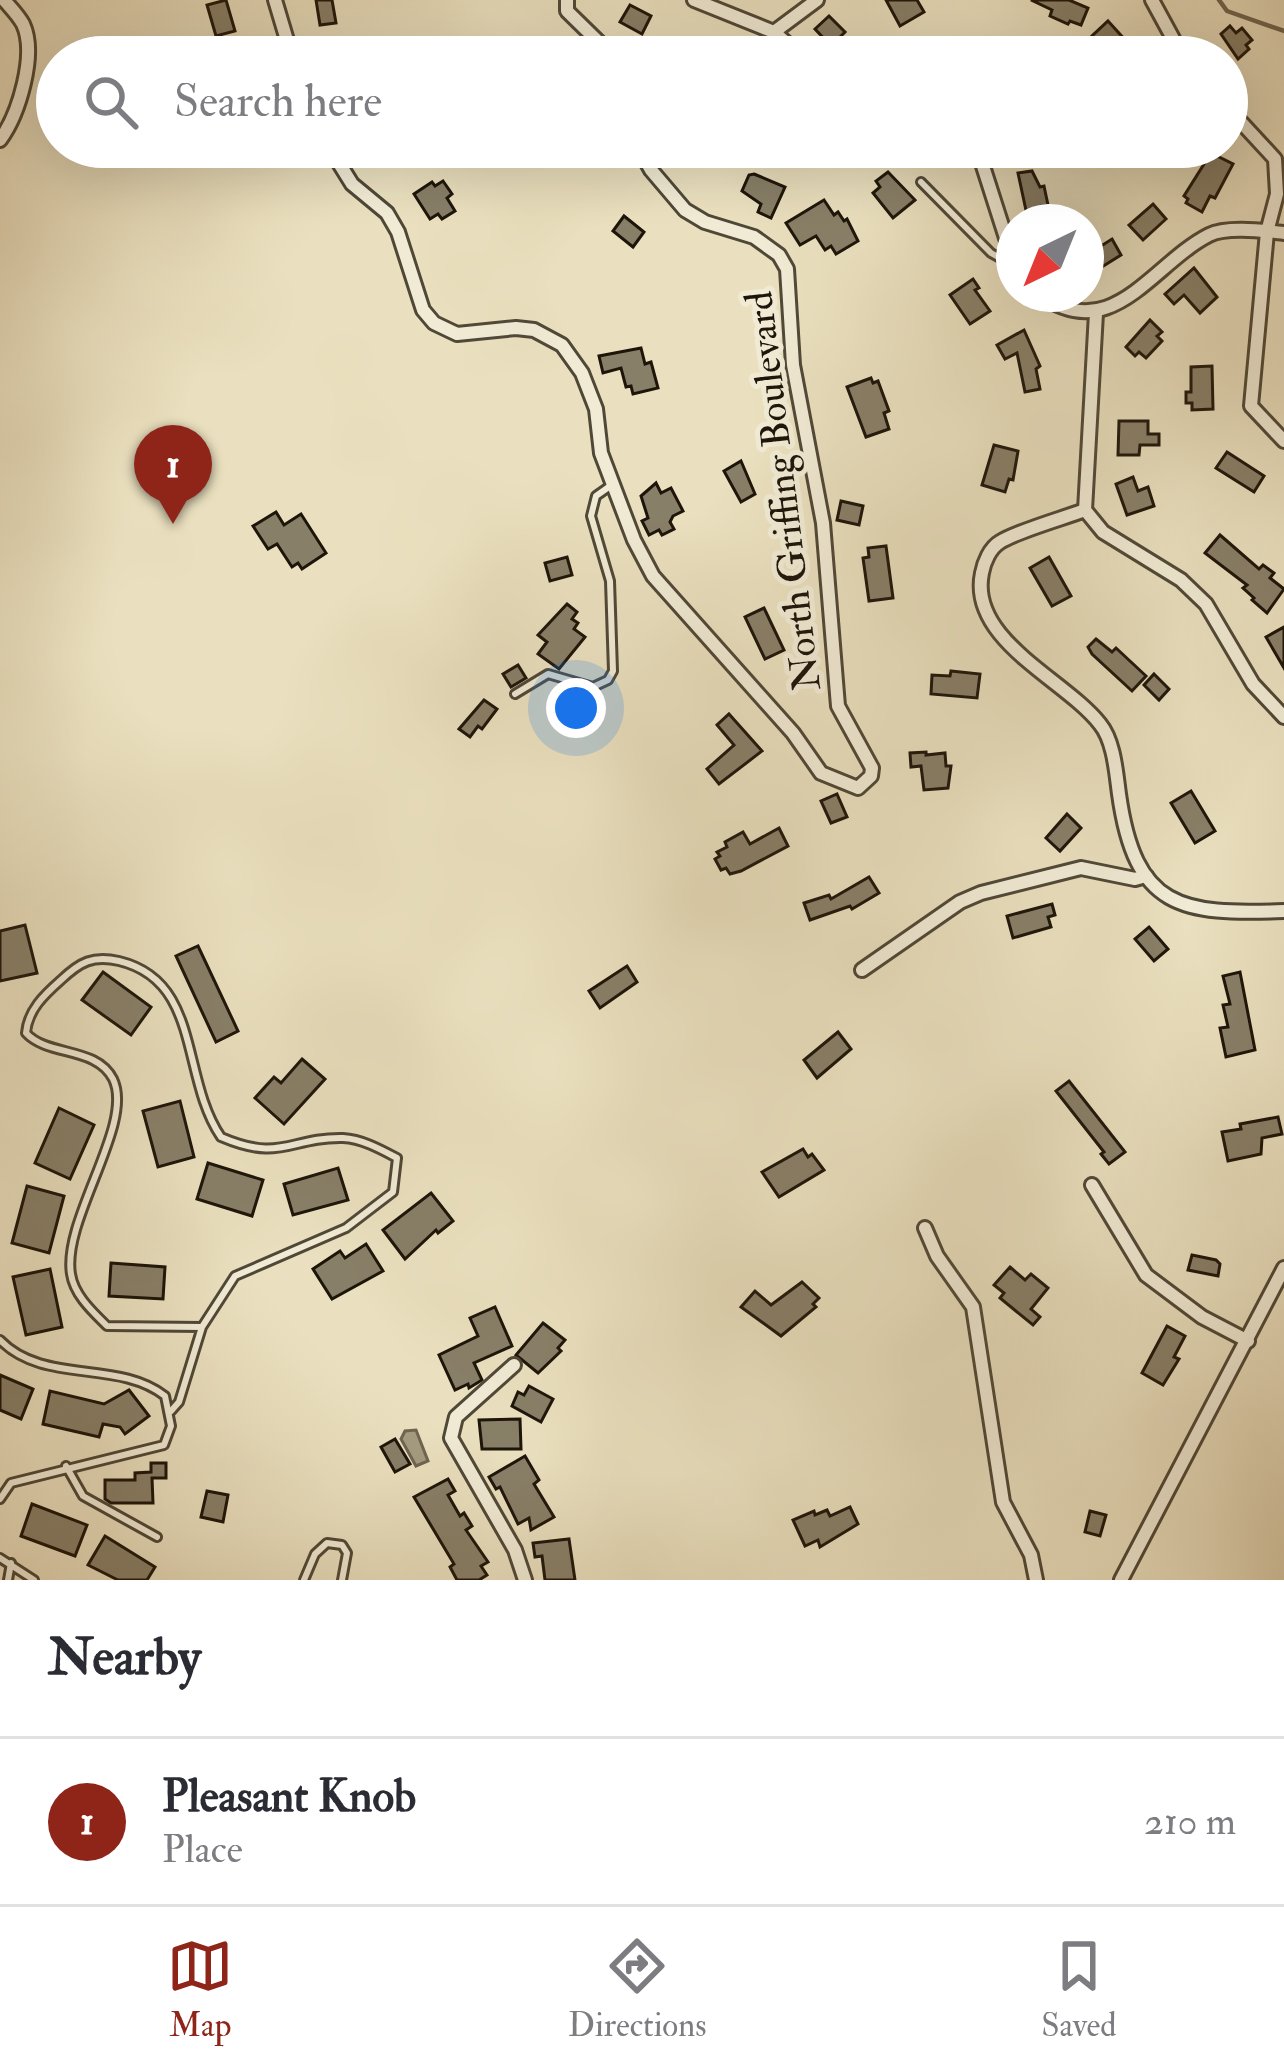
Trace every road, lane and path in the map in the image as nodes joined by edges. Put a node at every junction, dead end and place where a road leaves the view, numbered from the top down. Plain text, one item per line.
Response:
1 (4, 0) edge
2 (275, 0) edge
3 (567, 0) edge
4 (694, 0) edge
5 (817, 0) edge
6 (1151, 0) edge
7 (774, 32) junction
8 (286, 36) edge
9 (593, 36) edge
10 (778, 36) edge
11 (1172, 36) edge
12 (1248, 129) edge
13 (0, 140) edge
14 (342, 168) edge
15 (650, 168) edge
16 (984, 168) edge
17 (921, 182) dead end
18 (1281, 194) edge
19 (996, 208) edge
20 (1267, 232) junction
21 (1284, 233) edge
22 (996, 256) edge
23 (1090, 312) edge
24 (1096, 313) junction
25 (1284, 441) edge
26 (613, 484) junction
27 (1085, 510) junction
28 (514, 694) dead end
29 (1284, 717) edge
30 (1146, 876) junction
31 (1284, 911) edge
32 (862, 970) dead end
33 (1092, 1185) dead end
34 (925, 1228) dead end
35 (1284, 1268) edge
36 (202, 1327) junction
37 (0, 1340) edge
38 (1248, 1341) junction
39 (514, 1365) dead end
40 (171, 1411) junction
41 (66, 1466) junction
42 (0, 1499) edge
43 (157, 1537) dead end
44 (0, 1558) edge
45 (11, 1563) junction
46 (8, 1580) edge
47 (34, 1580) edge
48 (304, 1580) edge
49 (342, 1580) edge
50 (525, 1580) edge
51 (1036, 1580) edge
52 (1121, 1580) edge

1 - 13 street
2 - 8 street
3 - 9 street
4 - 7 street
5 - 7 street
6 - 11 street
7 - 10 street
12 - 18 street
14 - 26 street, North Griffing Boulevard
15 - 26 street, North Griffing Boulevard
16 - 19 street
17 - 22 lane
18 - 20 street
20 - 21 street
20 - 24 street
20 - 25 street
23 - 24 street
24 - 27 street
26 - 28 lane
27 - 29 street
27 - 30 street
30 - 31 street
30 - 32 street
33 - 38 street
34 - 51 street
35 - 38 street
36 - 36 lane
36 - 40 lane
37 - 40 lane
38 - 52 street
39 - 50 street
40 - 41 lane
41 - 42 lane
41 - 43 lane
44 - 45 lane
45 - 46 lane
45 - 47 lane
48 - 49 lane

